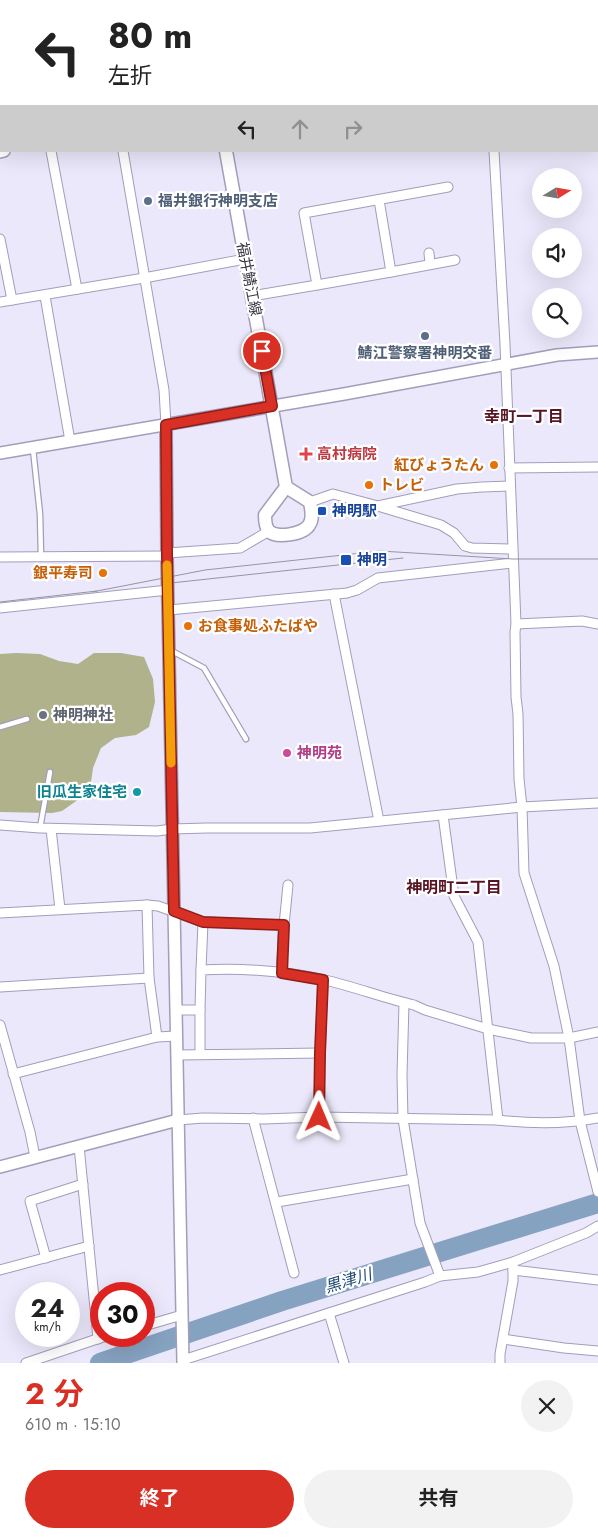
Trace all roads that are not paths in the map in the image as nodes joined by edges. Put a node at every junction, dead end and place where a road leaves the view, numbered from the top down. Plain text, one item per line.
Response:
1 (50, 152) edge
2 (123, 152) edge
3 (226, 152) edge
4 (494, 152) edge
5 (448, 187) dead end
6 (379, 200) junction
7 (0, 239) edge
8 (429, 253) dead end
9 (245, 259) junction
10 (455, 260) dead end
11 (430, 264) junction
12 (391, 272) junction
13 (144, 278) junction
14 (317, 285) junction
15 (77, 289) junction
16 (45, 296) junction
17 (252, 296) junction
18 (12, 300) junction
19 (0, 302) edge
20 (598, 352) edge
21 (506, 364) junction
22 (272, 406) junction
23 (166, 425) junction
24 (70, 441) junction
25 (33, 447) junction
26 (0, 453) edge
27 (598, 467) edge
28 (509, 468) junction
29 (510, 486) junction
30 (286, 487) junction
31 (310, 502) junction
32 (378, 506) junction
33 (269, 531) junction
34 (512, 549) junction
35 (167, 555) junction
36 (41, 556) junction
37 (0, 557) edge
38 (513, 563) junction
39 (168, 590) junction
40 (334, 594) junction
41 (0, 608) edge
42 (169, 610) junction
43 (516, 624) junction
44 (598, 624) edge
45 (169, 649) junction
46 (27, 719) dead end
47 (0, 726) edge
48 (246, 739) dead end
49 (50, 772) dead end
50 (598, 803) edge
51 (522, 807) junction
52 (443, 814) junction
53 (378, 821) junction
54 (0, 825) edge
55 (40, 828) junction
56 (51, 829) junction
57 (172, 829) junction
58 (288, 885) dead end
59 (147, 905) junction
60 (60, 909) junction
61 (174, 911) junction
62 (0, 912) edge
63 (203, 922) junction
64 (284, 925) junction
65 (201, 970) junction
66 (282, 973) junction
67 (149, 978) junction
68 (323, 980) junction
69 (0, 987) edge
70 (404, 1003) junction
71 (176, 1010) junction
72 (200, 1010) junction
73 (0, 1024) edge
74 (488, 1029) junction
75 (598, 1032) edge
76 (176, 1036) junction
77 (157, 1037) junction
78 (569, 1038) junction
79 (320, 1053) junction
80 (200, 1054) junction
81 (177, 1055) junction
82 (14, 1074) junction
83 (319, 1117) junction
84 (253, 1118) junction
85 (598, 1118) edge
86 (403, 1119) junction
87 (178, 1120) junction
88 (498, 1120) junction
89 (580, 1122) junction
90 (78, 1146) junction
91 (35, 1157) junction
92 (0, 1167) edge
93 (413, 1179) junction
94 (83, 1184) junction
95 (598, 1192) edge
96 (276, 1202) junction
97 (598, 1226) edge
98 (89, 1246) junction
99 (46, 1258) junction
100 (513, 1266) junction
101 (0, 1270) edge
102 (294, 1273) dead end
103 (440, 1276) junction
104 (598, 1280) edge
105 (94, 1282) edge
106 (329, 1313) junction
107 (182, 1315) junction
108 (155, 1323) edge
109 (503, 1339) junction
110 (90, 1342) edge
111 (598, 1351) edge
112 (183, 1358) edge
113 (26, 1363) edge
114 (344, 1363) edge
115 (500, 1363) edge

1 - 15 street
2 - 13 street
3 - 9 main road, 福井鯖江線
4 - 21 street
5 - 6 street
6 - 12 street
6 - 14 street
7 - 18 street
8 - 11 street
9 - 13 street
9 - 17 main road, 福井鯖江線
10 - 11 street
11 - 12 street
12 - 14 street
13 - 15 street
13 - 23 street
14 - 17 street
15 - 16 street
16 - 18 street
16 - 24 street
17 - 22 main road, 福井鯖江線
18 - 19 street
20 - 21 street
21 - 22 street
21 - 28 street
22 - 23 street
22 - 30 main road, 福井鯖江線
23 - 24 street
23 - 35 street
24 - 25 street
25 - 26 street
25 - 36 lane
27 - 28 street
28 - 29 street
29 - 32 street
29 - 34 street
30 - 31 main road
30 - 33 main road
31 - 32 street
31 - 33 main road
32 - 34 street
33 - 35 street
34 - 38 street
35 - 36 street
35 - 39 street
36 - 37 street
38 - 40 street
38 - 43 street
39 - 41 street
39 - 42 street
40 - 42 street
40 - 53 street
42 - 45 street
43 - 44 street
43 - 51 street
45 - 48 lane
45 - 57 street
46 - 47 lane
49 - 55 lane
50 - 51 street
51 - 52 street
51 - 78 street
52 - 53 street
52 - 74 street
53 - 57 street
54 - 55 street
55 - 56 street
56 - 57 street
56 - 60 street
57 - 61 street
58 - 64 street
59 - 60 street
59 - 61 street
59 - 67 street
60 - 62 street
61 - 63 street
61 - 71 street
63 - 64 street
63 - 65 street
64 - 66 street
65 - 66 street
65 - 72 street
66 - 68 street
67 - 69 street
67 - 77 street
68 - 70 street
68 - 79 street
70 - 74 street
70 - 86 street
71 - 72 street
71 - 76 street
72 - 80 street
73 - 82 street
74 - 78 street
74 - 88 street
75 - 78 street
76 - 77 street
76 - 81 street
77 - 82 street
78 - 89 street
79 - 80 street
79 - 83 street
80 - 81 street
81 - 87 street
82 - 91 street
83 - 84 street
83 - 86 street
84 - 87 street
84 - 96 street
85 - 89 street
86 - 88 street
86 - 93 street
87 - 90 street
87 - 107 street
88 - 89 street
89 - 95 street
90 - 91 street
90 - 94 street
91 - 92 street
93 - 96 street
93 - 103 street
94 - 98 street
94 - 99 street
96 - 102 street
97 - 100 street
98 - 99 street
98 - 105 street
99 - 101 street
100 - 103 street
100 - 104 street
100 - 109 street
103 - 106 street
106 - 112 street
106 - 114 street
107 - 108 street
107 - 112 street
109 - 111 street
109 - 115 street
110 - 113 street

